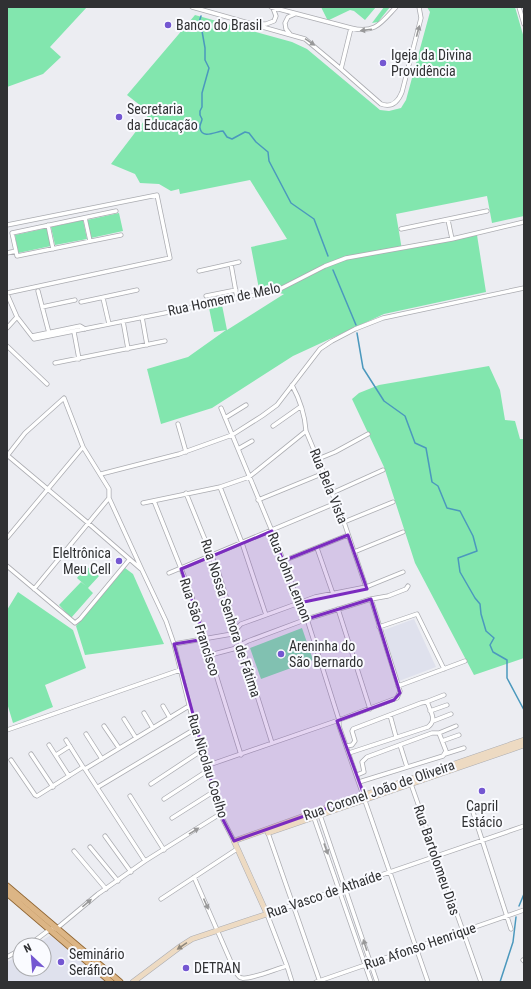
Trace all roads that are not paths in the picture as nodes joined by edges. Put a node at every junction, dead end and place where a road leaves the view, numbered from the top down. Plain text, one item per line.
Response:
1 (192, 7) edge
2 (272, 7) edge
3 (396, 7) edge
4 (419, 7) edge
5 (519, 7) edge
6 (295, 14) junction
7 (254, 24) junction
8 (524, 24) edge
9 (351, 28) junction
10 (290, 34) junction
11 (341, 69) junction
12 (116, 211) dead end
13 (487, 212) dead end
14 (85, 218) junction
15 (448, 220) junction
16 (524, 222) edge
17 (7, 225) edge
18 (48, 225) junction
19 (401, 229) dead end
20 (121, 235) dead end
21 (452, 238) junction
22 (90, 241) junction
23 (53, 249) junction
24 (16, 251) junction
25 (7, 253) edge
26 (239, 262) dead end
27 (231, 264) junction
28 (199, 270) dead end
29 (524, 288) edge
30 (137, 290) dead end
31 (236, 290) junction
32 (38, 291) dead end
33 (7, 293) edge
34 (206, 296) dead end
35 (103, 298) junction
36 (237, 298) junction
37 (75, 300) dead end
38 (81, 302) dead end
39 (42, 307) junction
40 (17, 316) junction
41 (142, 317) junction
42 (123, 321) junction
43 (109, 324) junction
44 (7, 328) edge
45 (85, 329) junction
46 (74, 332) junction
47 (49, 334) junction
48 (165, 341) dead end
49 (146, 345) junction
50 (7, 346) edge
51 (128, 349) junction
52 (79, 358) junction
53 (55, 364) dead end
54 (47, 384) dead end
55 (292, 385) junction
56 (246, 405) dead end
57 (300, 407) junction
58 (221, 408) dead end
59 (225, 418) junction
60 (178, 424) dead end
61 (273, 426) dead end
62 (306, 431) junction
63 (368, 434) dead end
64 (232, 435) junction
65 (252, 441) dead end
66 (83, 447) junction
67 (238, 449) junction
68 (186, 452) junction
69 (7, 455) edge
70 (318, 460) junction
71 (383, 470) dead end
72 (324, 473) junction
73 (101, 474) junction
74 (249, 477) junction
75 (220, 486) junction
76 (47, 489) junction
77 (186, 493) junction
78 (332, 493) junction
79 (110, 498) junction
80 (258, 500) junction
81 (154, 501) junction
82 (393, 502) dead end
83 (143, 503) dead end
84 (336, 503) junction
85 (344, 522) junction
86 (88, 523) junction
87 (272, 531) junction
88 (403, 532) dead end
89 (348, 535) junction
90 (7, 538) edge
91 (242, 543) junction
92 (317, 548) junction
93 (354, 552) junction
94 (212, 555) junction
95 (129, 560) junction
96 (283, 562) junction
97 (7, 566) edge
98 (181, 569) junction
99 (142, 570) junction
100 (403, 572) dead end
101 (169, 573) dead end
102 (408, 586) dead end
103 (366, 587) junction
104 (34, 589) junction
105 (333, 594) junction
106 (371, 599) junction
107 (299, 603) junction
108 (338, 609) junction
109 (266, 615) junction
110 (307, 619) junction
111 (379, 627) junction
112 (236, 628) junction
113 (205, 639) junction
114 (174, 644) junction
115 (241, 646) junction
116 (210, 655) junction
117 (465, 661) dead end
118 (444, 669) junction
119 (180, 670) junction
120 (398, 686) junction
121 (444, 695) dead end
122 (426, 702) junction
123 (447, 705) dead end
124 (163, 706) dead end
125 (189, 706) junction
126 (370, 709) junction
127 (430, 711) junction
128 (144, 713) dead end
129 (451, 714) dead end
130 (390, 715) junction
131 (170, 718) junction
132 (124, 719) dead end
133 (339, 720) junction
134 (433, 720) junction
135 (104, 726) dead end
136 (456, 726) dead end
137 (153, 728) junction
138 (195, 729) junction
139 (7, 730) edge
140 (439, 733) junction
141 (86, 734) dead end
142 (459, 735) dead end
143 (396, 737) junction
144 (136, 738) junction
145 (66, 740) dead end
146 (524, 740) edge
147 (442, 741) junction
148 (272, 743) junction
149 (400, 744) junction
150 (49, 745) dead end
151 (524, 745) edge
152 (70, 746) junction
153 (346, 746) junction
154 (119, 748) junction
155 (464, 748) dead end
156 (201, 751) junction
157 (349, 753) junction
158 (31, 754) dead end
159 (445, 754) junction
160 (56, 755) junction
161 (241, 755) junction
162 (102, 759) junction
163 (11, 760) dead end
164 (206, 766) junction
165 (408, 767) junction
166 (84, 768) junction
167 (208, 771) junction
168 (357, 775) junction
169 (69, 776) junction
170 (359, 782) junction
171 (151, 784) dead end
172 (411, 784) junction
173 (53, 787) junction
174 (98, 787) junction
175 (213, 792) junction
176 (130, 796) dead end
177 (365, 797) junction
178 (164, 799) dead end
179 (470, 806) dead end
180 (319, 813) junction
181 (220, 814) junction
182 (313, 815) junction
183 (172, 818) dead end
184 (524, 826) edge
185 (267, 831) junction
186 (105, 836) dead end
187 (483, 840) junction
188 (235, 845) junction
189 (90, 848) dead end
190 (164, 850) junction
191 (74, 852) dead end
192 (436, 857) junction
193 (145, 860) junction
194 (131, 872) junction
195 (390, 872) junction
196 (194, 877) junction
197 (118, 881) junction
198 (7, 886) edge
199 (346, 887) junction
200 (106, 889) junction
201 (340, 889) junction
202 (7, 893) edge
203 (161, 899) dead end
204 (293, 905) junction
205 (524, 910) edge
206 (267, 914) junction
207 (508, 916) junction
208 (511, 929) dead end
209 (53, 930) junction
210 (217, 930) junction
211 (462, 931) junction
212 (42, 937) edge
213 (417, 948) junction
214 (370, 962) junction
215 (365, 964) junction
216 (287, 966) junction
217 (111, 982) edge
218 (120, 982) edge
219 (133, 982) edge
220 (292, 982) edge
221 (318, 982) edge
222 (371, 982) edge
223 (377, 982) edge
224 (428, 982) edge
225 (481, 982) edge

1 - 7 street
2 - 6 street
2 - 7 street
3 -> 9 street
11 -> 4 street
5 - 8 street
6 - 9 street
6 - 10 street
7 - 10 street
9 - 11 street
10 -> 11 street
12 - 14 street
13 - 15 street
14 - 18 street
14 - 22 street
15 - 19 street
15 - 21 street
16 - 21 street, Rua Homem de Melo
17 - 33 street
18 - 23 street
18 - 24 street
20 - 22 street
21 - 36 street, Rua Homem de Melo
22 - 23 street
23 - 24 street
24 - 25 street
26 - 27 street
27 - 28 street
27 - 31 street
29 - 55 street
30 - 35 street
31 - 34 street
31 - 36 street
32 - 39 street
33 - 40 street
35 - 38 street
35 - 43 street
36 - 41 street, Rua Homem de Melo
37 - 39 street
39 - 47 street
40 - 44 street
40 - 47 street, Rua Homem de Melo
41 - 42 street, Rua Homem de Melo
41 - 49 street
42 - 43 street, Rua Homem de Melo
42 - 51 street
43 - 45 street, Rua Homem de Melo
45 - 46 street, Rua Homem de Melo
45 - 47 street, Rua Homem de Melo
46 - 47 street, Rua Homem de Melo
46 - 52 street
48 - 49 street
49 - 51 street
50 - 54 street
51 - 52 street
52 - 53 street
55 - 57 street, Rua Bela Vista
55 - 64 street
56 - 59 street
57 - 61 street
57 - 62 street, Rua Bela Vista
58 - 59 street, Rua John Lennon
59 - 64 street, Rua John Lennon
60 - 68 street
62 - 70 street, Rua Bela Vista
62 - 74 street
63 - 70 street
64 - 67 street, Rua John Lennon
64 - 68 street
65 - 67 street
66 - 69 street, Rua Nicolau Coelho
66 - 73 street, Rua Nicolau Coelho
66 - 76 street
67 - 74 street, Rua John Lennon
68 - 73 street
69 - 76 street
70 - 72 street, Rua Bela Vista
71 - 78 street
72 - 78 street, Rua Bela Vista
72 - 80 street
73 - 79 street, Rua Nicolau Coelho
74 - 75 street
74 - 80 street, Rua John Lennon
75 - 77 street
75 - 91 street
76 - 86 street
76 - 90 street
77 - 81 street
77 - 94 street, Rua Nossa Senhora de Fátima
78 - 84 street, Rua Bela Vista
79 - 86 street
79 - 99 street, Rua Nicolau Coelho
80 - 87 street, Rua John Lennon
81 - 83 street
81 - 98 street, Rua São Francisco
82 - 85 street
84 - 85 street, Rua Bela Vista
84 - 87 street
85 - 89 street, Rua Bela Vista
86 - 95 street
86 - 104 street
87 - 91 street
87 - 96 street, Rua John Lennon
88 - 93 street
89 - 92 street
89 - 93 street, Rua Bela Vista
91 - 94 street
91 - 109 street
92 - 96 street
92 - 105 street
93 - 103 street, Rua Bela Vista
94 - 98 street
94 - 112 street, Rua Nossa Senhora de Fátima
95 - 99 street
95 - 104 street
96 - 107 street, Rua John Lennon
97 - 104 street
98 - 101 street
98 - 113 street, Rua São Francisco
99 - 114 street, Rua Nicolau Coelho
100 - 103 street
102 - 106 street
103 - 105 street
105 - 107 street
106 - 108 street
106 - 111 street
107 - 109 street
107 - 110 street, Rua John Lennon
108 - 110 street
108 - 126 street
109 - 112 street
110 - 115 street
110 - 133 street, Rua John Lennon
111 - 118 street
111 - 120 street
112 - 113 street
112 - 115 street, Rua Nossa Senhora de Fátima
113 - 114 street
113 - 116 street, Rua São Francisco
114 - 119 street, Rua Nicolau Coelho
115 - 116 street
115 - 148 street, Rua Nossa Senhora de Fátima
116 - 161 street, Rua São Francisco
117 - 118 street
118 - 120 street
119 - 125 street, Rua Nicolau Coelho
119 - 139 street
120 - 126 street
121 - 122 street
122 - 127 street
122 - 130 street
123 - 127 street
124 - 131 street
125 - 131 street
125 - 138 street, Rua Nicolau Coelho
126 - 133 street
127 - 134 street
128 - 137 street
129 - 134 street
130 - 143 street
130 - 153 street
131 - 137 street
132 - 144 street
133 - 148 street
133 - 153 street, Rua John Lennon
134 - 143 street
135 - 154 street
136 - 140 street
137 - 144 street
138 - 156 street, Rua Nicolau Coelho
138 - 174 street
140 - 147 street
140 - 149 street
141 - 162 street
142 - 147 street
143 - 157 street
144 - 154 street
145 - 152 street
146 - 177 street, Rua Coronel João de Oliveira
147 - 159 street
148 - 161 street
149 - 165 street
149 - 168 street
150 - 160 street
151 - 172 street, Rua Coronel João de Oliveira
152 - 160 street
152 - 166 street
153 - 157 street, Rua John Lennon
154 - 162 street
155 - 159 street
156 - 164 street, Rua Nicolau Coelho
156 - 171 street
157 - 168 street, Rua John Lennon
158 - 173 street
159 - 165 street
160 - 169 street
161 - 164 street
162 - 166 street
163 - 173 street
164 - 167 street, Rua Nicolau Coelho
165 - 170 street
166 - 169 street
166 - 174 street
167 - 175 street, Rua Nicolau Coelho
167 - 178 street
168 - 170 street, Rua John Lennon
169 - 173 street
170 - 177 street, Rua John Lennon
172 - 177 street, Rua Coronel João de Oliveira
172 - 192 street, Rua Bartolomeu Dias
174 - 193 street
175 - 181 street, Rua Nicolau Coelho
175 - 183 street
176 - 190 street
177 - 180 street, Rua Coronel João de Oliveira
177 - 195 street, Rua John Lennon
179 - 187 street
180 - 182 street, Rua Coronel João de Oliveira
180 - 199 street
181 - 188 street, Rua Nicolau Coelho
190 -> 181 street
182 - 185 street, Rua Coronel João de Oliveira
182 -> 201 street
184 - 187 street, Rua Vasco de Athaíde
185 - 188 street, Rua Coronel João de Oliveira
185 - 204 street
186 - 194 street
187 - 192 street, Rua Vasco de Athaíde
187 - 207 street
188 - 196 street, Rua Coronel João de Oliveira
188 - 206 street, Rua Nicolau Coelho
189 - 197 street
190 - 193 street
191 - 200 street
192 - 195 street, Rua Vasco de Athaíde
192 - 211 street, Rua Bartolomeu Dias
193 - 194 street
194 - 197 street
195 - 199 street, Rua Vasco de Athaíde
195 - 213 street, Rua John Lennon
196 - 203 street, Rua Coronel João de Oliveira
196 -> 210 street
197 - 200 street
198 - 209 main road
199 - 201 street, Rua Vasco de Athaíde
214 -> 199 street
209 -> 200 street
201 - 204 street, Rua Vasco de Athaíde
201 - 215 street
202 - 209 main road
204 - 206 street, Rua Vasco de Athaíde
204 - 221 street
205 - 207 street, Rua Afonso Henrique
206 - 210 street, Rua Vasco de Athaíde
206 - 216 street, Rua Nicolau Coelho
207 - 208 street
207 - 211 street, Rua Afonso Henrique
209 - 212 street
209 - 217 main road
209 - 218 main road
210 - 216 street
210 -> 219 street, Rua Vasco de Athaíde
211 - 213 street, Rua Afonso Henrique
211 - 225 street, Rua Bartolomeu Dias
213 - 214 street, Rua Afonso Henrique
213 - 224 street, Rua John Lennon
214 - 215 street, Rua Afonso Henrique
214 - 223 street
215 - 221 street, Rua Afonso Henrique
215 - 222 street
216 - 220 street, Rua Nicolau Coelho

